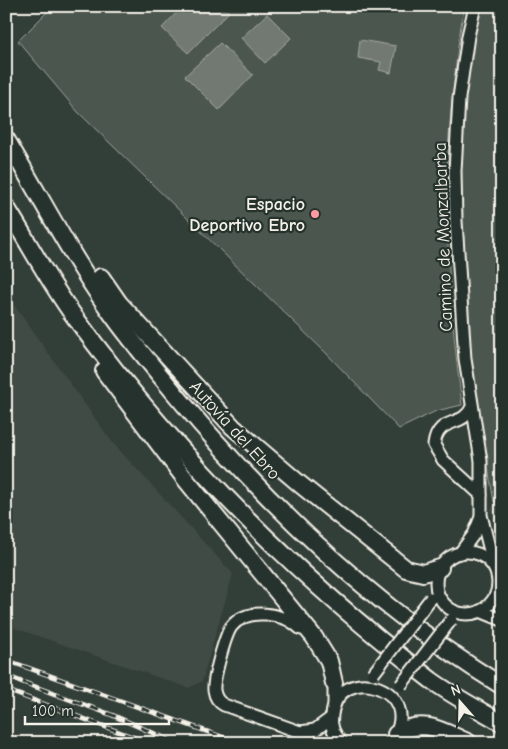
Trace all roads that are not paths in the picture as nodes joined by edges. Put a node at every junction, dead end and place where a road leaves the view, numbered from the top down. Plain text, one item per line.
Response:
1 (476, 6) edge
2 (8, 143) edge
3 (6, 207) edge
4 (73, 315) junction
5 (472, 407) junction
6 (455, 422) junction
7 (477, 436) junction
8 (481, 495) junction
9 (481, 515) junction
10 (460, 553) junction
11 (494, 567) junction
12 (440, 568) junction
13 (498, 590) junction
14 (434, 592) junction
15 (502, 605) edge
16 (480, 611) junction
17 (456, 617) junction
18 (502, 620) edge
19 (334, 683) junction
20 (359, 685) junction
21 (502, 686) edge
22 (396, 703) junction
23 (334, 706) junction
24 (331, 718) junction
25 (502, 723) edge
26 (393, 738) edge
27 (342, 743) edge
28 (469, 743) edge

1 - 5 street, Camino de Monzalbarba
2 - 12 highway
2 - 21 highway, Autovía del Ebro
3 - 4 highway
4 - 19 highway
4 - 25 highway
5 - 6 street
5 - 7 street, Camino de Monzalbarba
6 - 7 street
6 - 8 street
7 - 8 street, Camino de Monzalbarba
8 - 9 street, Camino de Monzalbarba
9 - 10 street
9 - 11 street
10 - 11 street
10 - 12 street
11 - 13 street
12 - 14 street
13 - 15 street
13 - 16 street
14 - 17 street
14 - 20 street, bridge
16 - 17 street
16 - 18 street
17 - 22 street, bridge
19 - 23 street
19 - 24 street
20 - 22 street
20 - 23 street
22 - 26 street
23 - 24 street
24 - 27 street
26 - 28 highway

